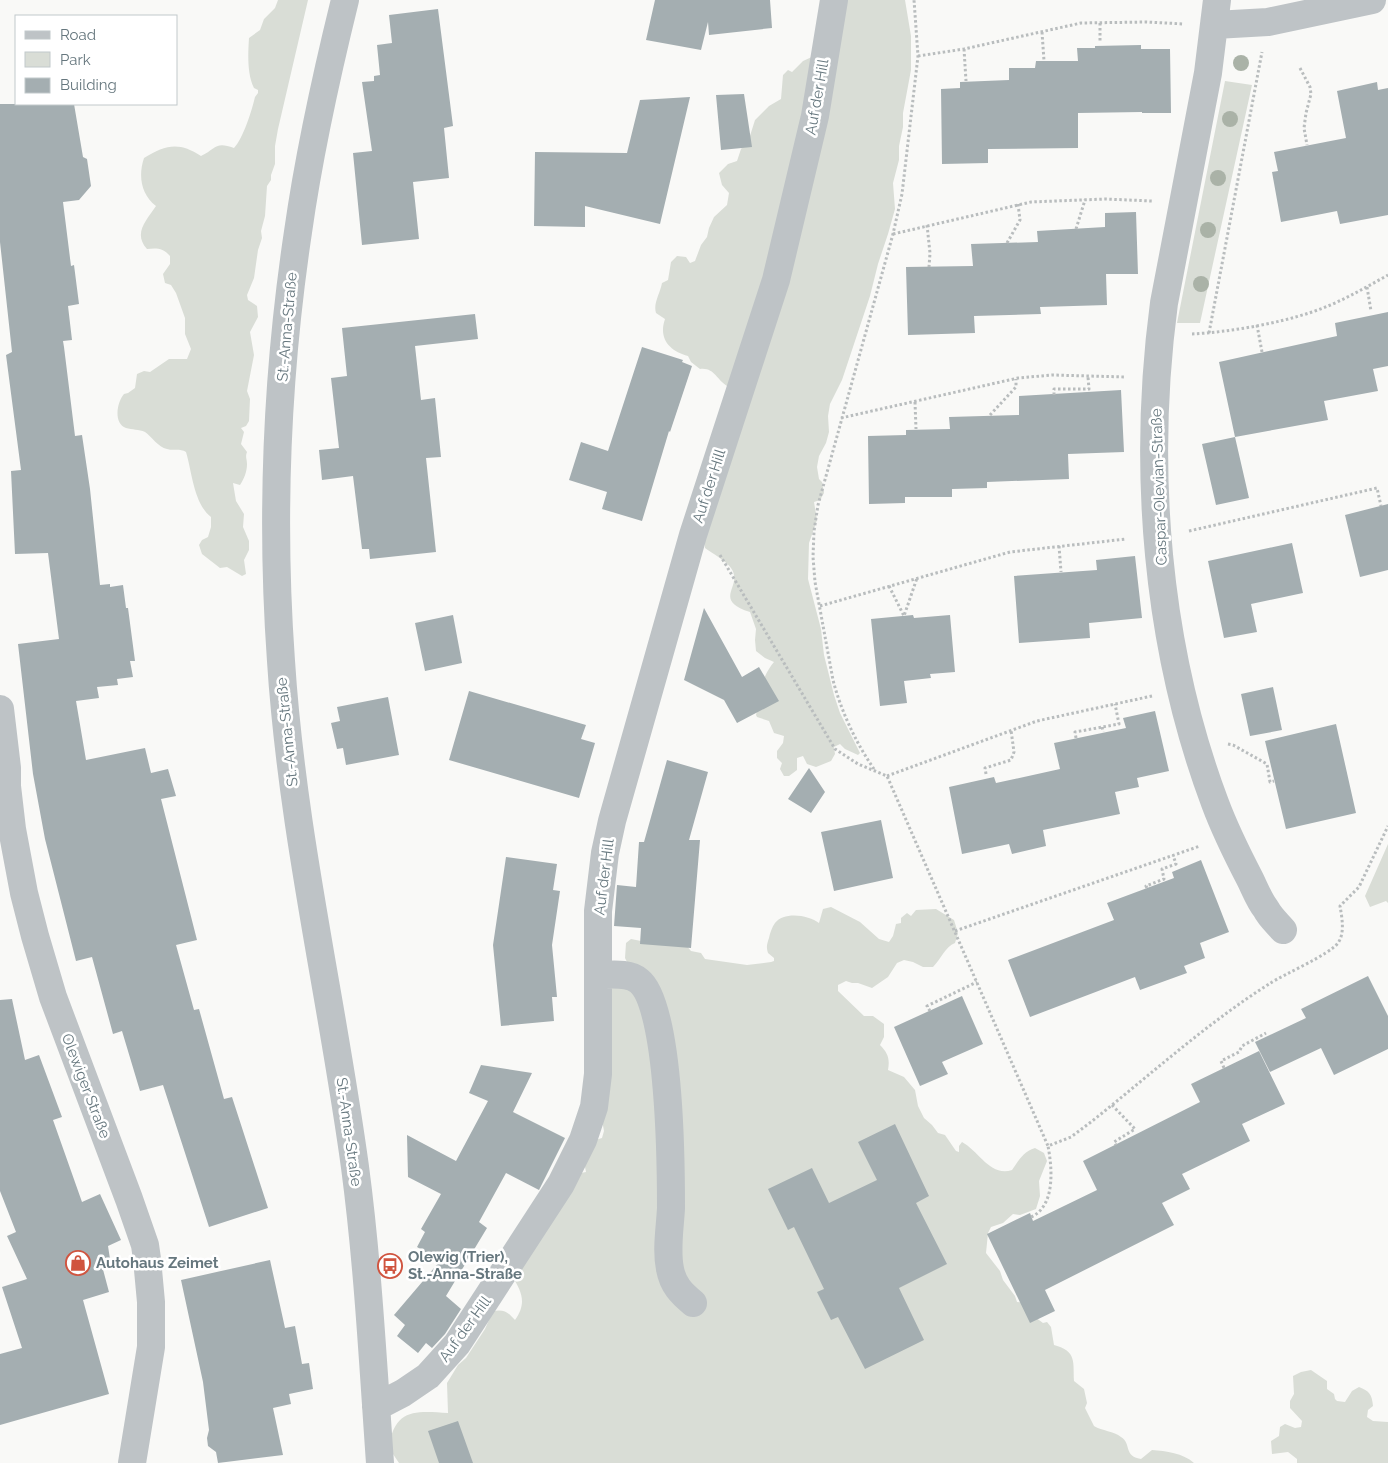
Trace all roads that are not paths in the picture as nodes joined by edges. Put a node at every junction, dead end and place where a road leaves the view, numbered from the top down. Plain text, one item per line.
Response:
1 (345, 0) edge
2 (834, 0) edge
3 (1372, 0) edge
4 (1216, 13) edge
5 (0, 709) edge
6 (1283, 930) dead end
7 (598, 974) junction
8 (693, 1303) dead end
9 (376, 1406) junction
10 (132, 1463) edge
11 (380, 1463) edge

1 - 9 street, St.-Anna-Straße
2 - 7 street, Auf der Hill
3 - 4 street
4 - 6 street, Caspar-Olevian-Straße
5 - 10 street, Olewiger Straße
7 - 8 street
7 - 9 street, Auf der Hill
9 - 11 street, St.-Anna-Straße

